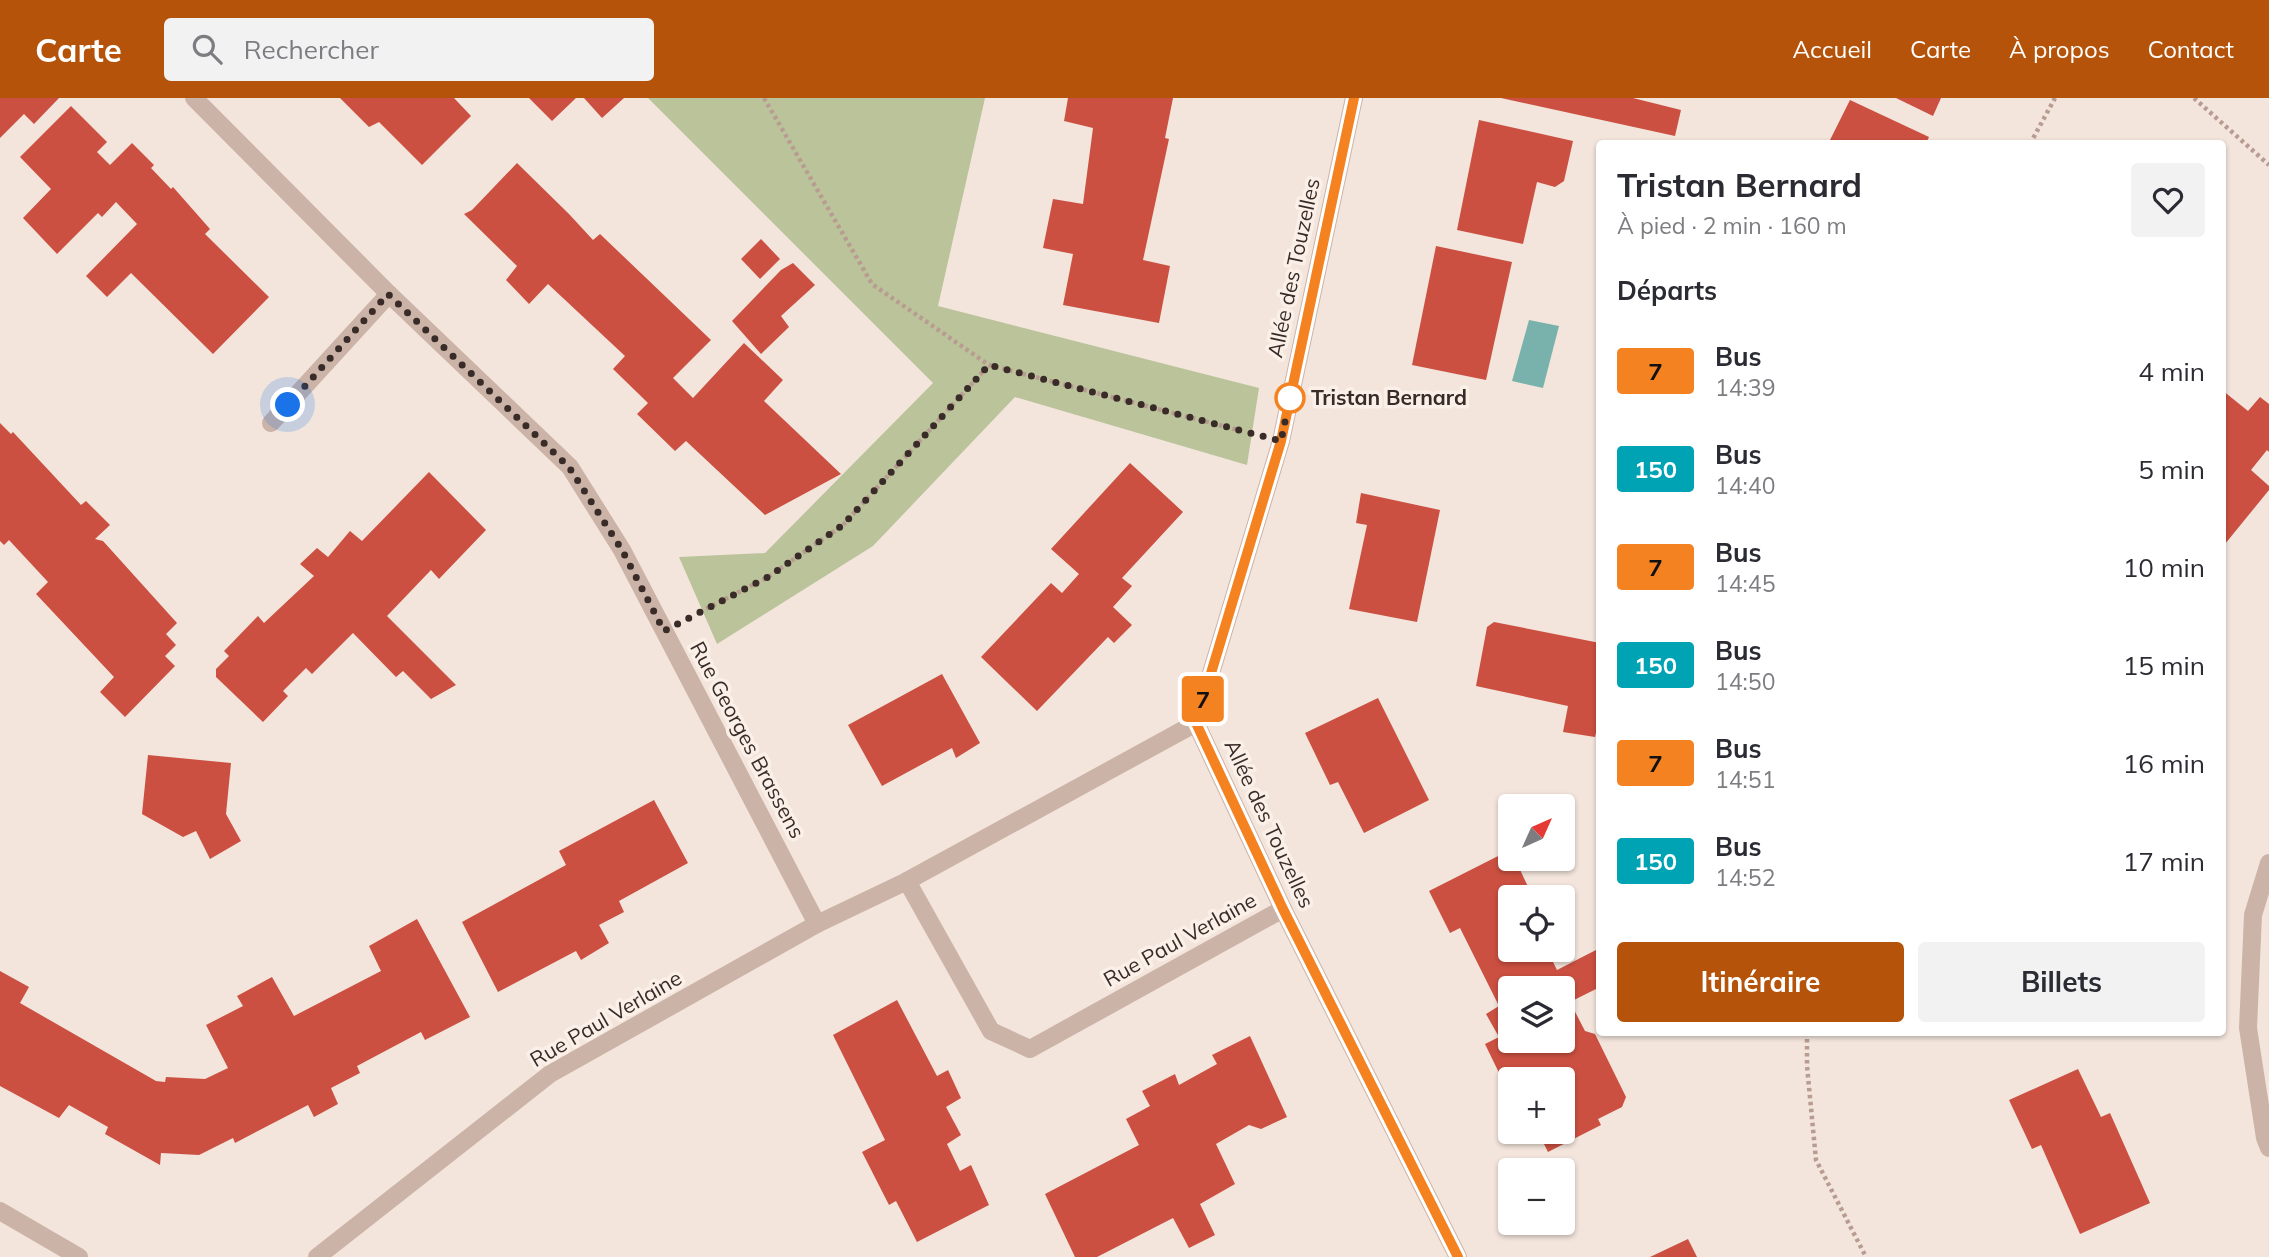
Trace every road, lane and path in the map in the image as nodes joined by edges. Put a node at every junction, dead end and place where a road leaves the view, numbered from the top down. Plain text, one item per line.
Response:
1 (194, 98) edge
2 (764, 98) edge
3 (1354, 98) edge
4 (2055, 98) edge
5 (2194, 98) edge
6 (2032, 140) edge
7 (2269, 165) edge
8 (388, 294) junction
9 (989, 365) junction
10 (271, 423) dead end
11 (1281, 441) junction
12 (664, 631) junction
13 (1196, 723) junction
14 (2269, 863) edge
15 (907, 881) junction
16 (1283, 909) junction
17 (817, 925) junction
18 (1807, 1036) edge
19 (2269, 1148) edge
20 (0, 1211) edge
21 (79, 1257) edge
22 (317, 1257) edge
23 (1458, 1257) edge
24 (1866, 1257) edge

1 - 8 street, Rue Georges Brassens
2 - 9 path
3 - 11 street, Allée des Touzelles
4 - 6 path
5 - 7 path
8 - 10 street
8 - 12 street, Rue Georges Brassens
9 - 11 path
9 - 12 path
11 - 13 street, Allée des Touzelles
12 - 17 street, Rue Georges Brassens
13 - 15 street, Rue Paul Verlaine
13 - 16 street, Allée des Touzelles
14 - 19 street
15 - 16 street, Rue Paul Verlaine
15 - 17 street, Rue Paul Verlaine
16 - 23 street, Allée des Touzelles
17 - 22 street, Rue Paul Verlaine
18 - 24 path
20 - 21 street

